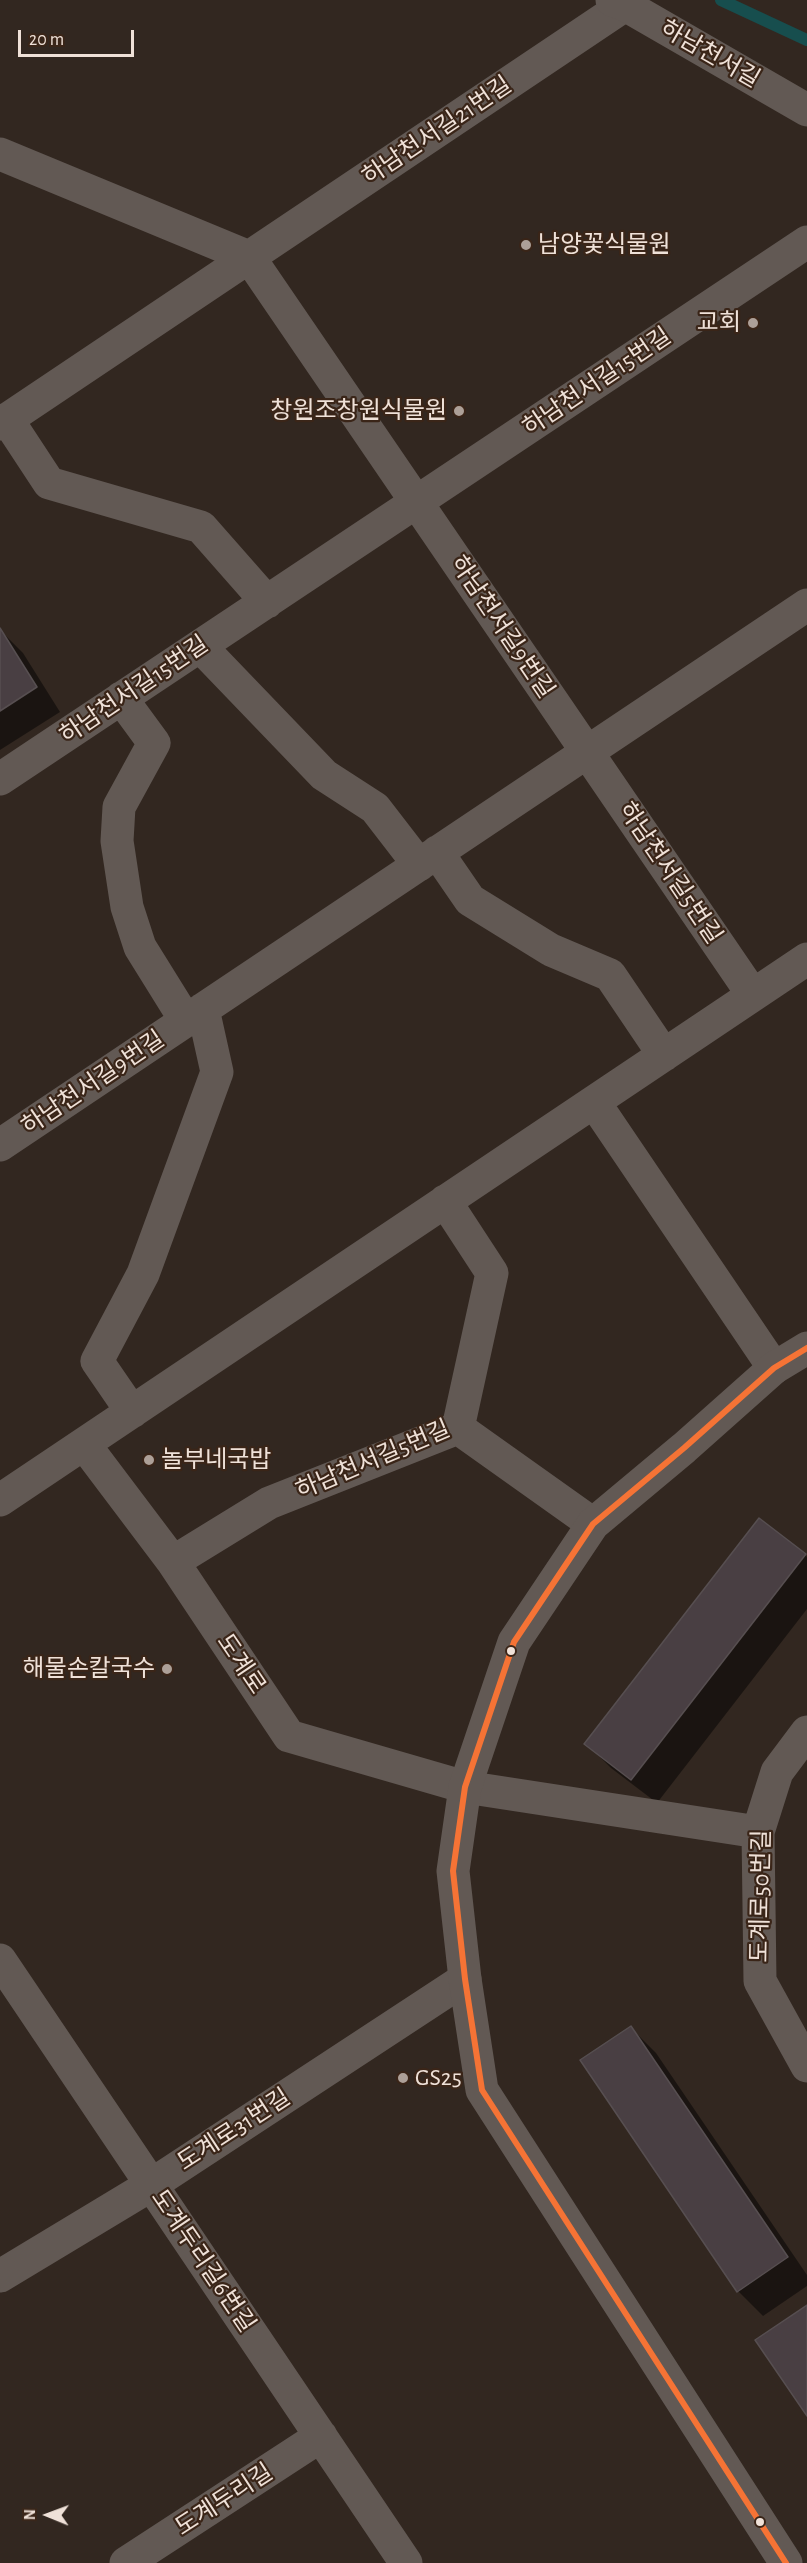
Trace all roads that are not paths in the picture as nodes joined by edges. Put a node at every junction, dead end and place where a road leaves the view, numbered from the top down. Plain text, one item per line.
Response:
1 (619, 2) edge
2 (807, 110) edge
3 (0, 154) edge
4 (807, 242) edge
5 (249, 257) junction
6 (3, 422) edge
7 (417, 502) junction
8 (267, 602) junction
9 (807, 605) edge
10 (200, 646) junction
11 (121, 698) junction
12 (588, 752) junction
13 (0, 779) edge
14 (428, 858) junction
15 (807, 959) edge
16 (753, 995) junction
17 (194, 1015) junction
18 (664, 1055) junction
19 (594, 1102) junction
20 (0, 1145) edge
21 (446, 1201) junction
22 (807, 1348) edge
23 (774, 1368) junction
24 (132, 1412) junction
25 (458, 1428) junction
26 (84, 1444) junction
27 (0, 1500) edge
28 (593, 1524) junction
29 (173, 1562) junction
30 (807, 1732) edge
31 (465, 1787) junction
32 (758, 1832) junction
33 (0, 1960) edge
34 (465, 1979) junction
35 (806, 2063) edge
36 (151, 2184) junction
37 (0, 2276) edge
38 (321, 2436) junction
39 (126, 2563) edge
40 (406, 2563) edge
41 (786, 2563) edge

1 - 2 street, 하남천서길
1 - 5 street, 하남천서길21번길
3 - 5 street
4 - 7 street, 하남천서길15번길
5 - 6 street, 하남천서길21번길
5 - 7 street
6 - 8 street
7 - 8 street, 하남천서길15번길
7 - 12 street, 하남천서길9번길
8 - 10 street, 하남천서길15번길
9 - 12 street, 하남천서길9번길
10 - 11 street, 하남천서길15번길
10 - 14 street
11 - 13 street, 하남천서길15번길
11 - 17 street, 하남천서길9번길
12 - 14 street, 하남천서길9번길
12 - 16 street, 하남천서길5번길
14 - 17 street, 하남천서길9번길
14 - 18 street
15 - 16 street
16 - 18 street
17 - 20 street, 하남천서길9번길
17 - 24 street
18 - 19 street
19 - 21 street
19 - 23 street
21 - 24 street
21 - 25 street, 하남천서길5번길
22 - 23 street
23 - 28 street
24 - 26 street
25 - 28 street
25 - 29 street, 하남천서길5번길
26 - 27 street
26 - 29 street, 도계로
28 - 31 street
29 - 31 street, 도계로
30 - 32 street, 도계로50번길
31 - 32 street, 도계로
31 - 34 street
32 - 35 street, 도계로50번길
33 - 36 street, 도계두리길6번길
34 - 36 street, 도계로31번길
34 - 41 street
36 - 37 street, 도계로31번길
36 - 38 street, 도계두리길6번길
38 - 39 street, 도계두리길
38 - 40 street, 도계두리길6번길

